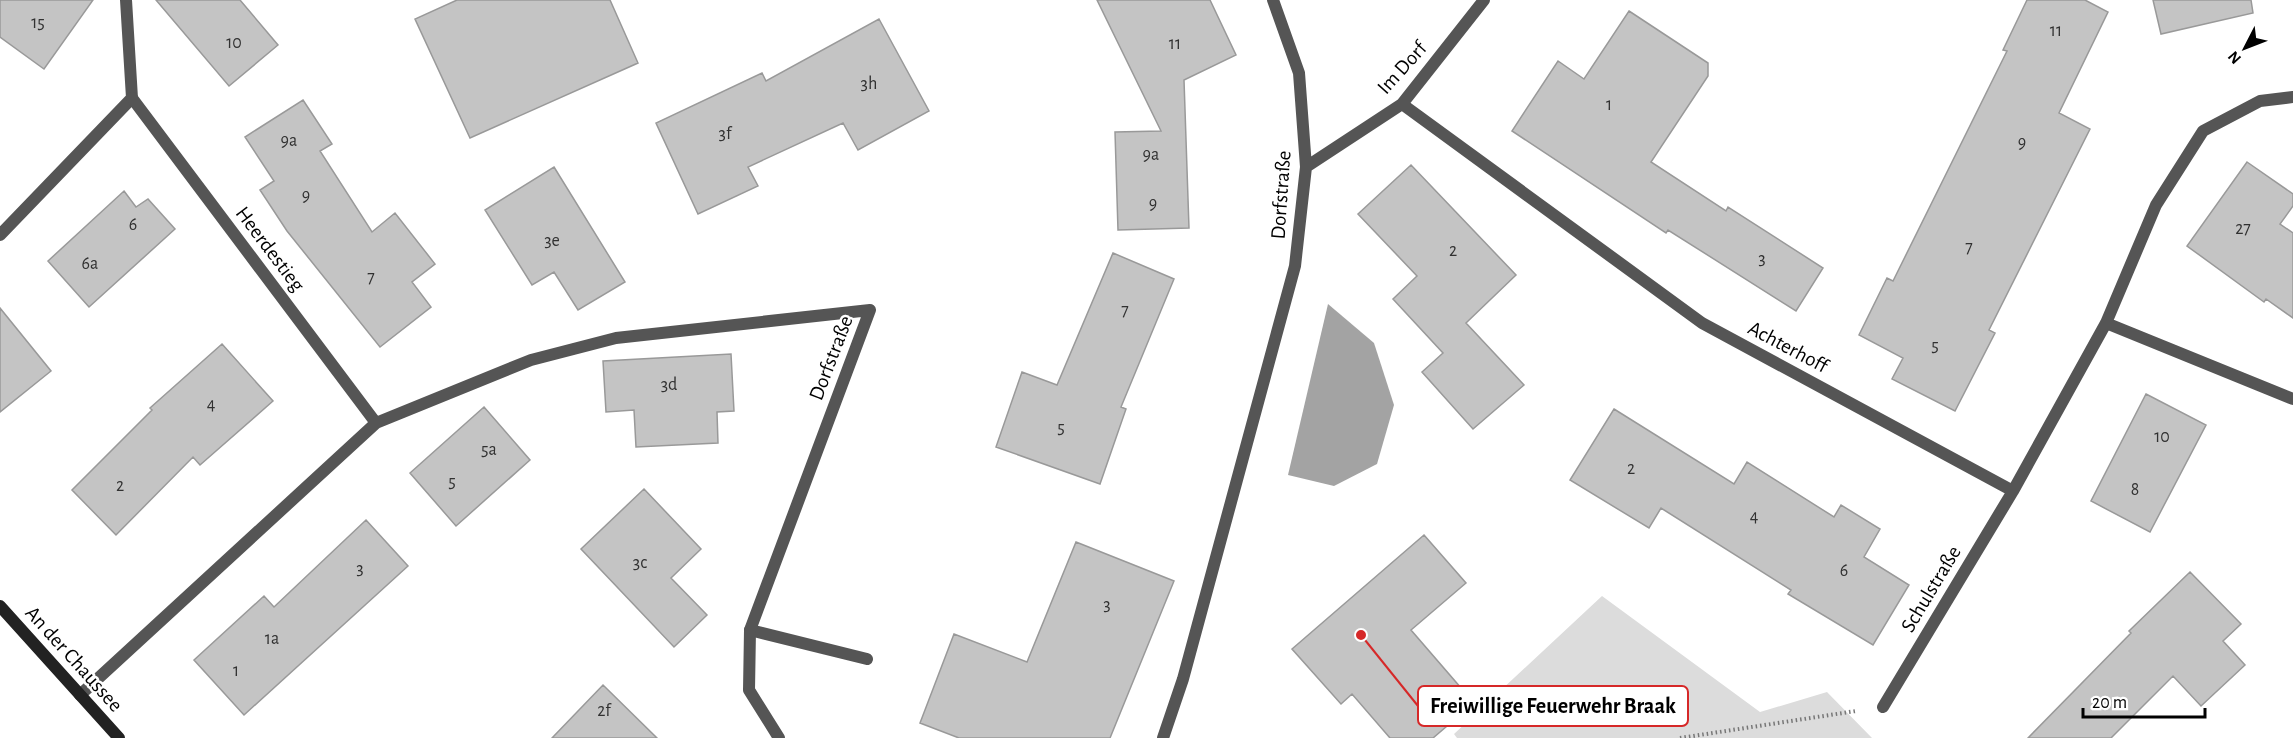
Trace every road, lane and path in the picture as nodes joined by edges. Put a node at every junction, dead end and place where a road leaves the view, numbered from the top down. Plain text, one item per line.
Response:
1 (126, 0) edge
2 (1273, 0) edge
3 (1484, 0) edge
4 (132, 98) junction
5 (2293, 98) edge
6 (1402, 104) junction
7 (1306, 167) junction
8 (0, 235) edge
9 (2106, 323) junction
10 (2293, 399) edge
11 (376, 423) junction
12 (2013, 491) junction
13 (0, 606) edge
14 (750, 630) junction
15 (867, 659) dead end
16 (80, 695) junction
17 (1883, 707) joint
18 (119, 738) edge
19 (779, 738) edge
20 (1163, 738) edge
21 (1680, 738) edge

1 - 4 street
2 - 7 street, Dorfstraße
3 - 6 street, Im Dorf
4 - 8 street
4 - 11 street, Heerdestieg
5 - 9 street
6 - 7 street, Im Dorf
6 - 12 street, Achterhoff
7 - 20 street, Dorfstraße
9 - 10 street
9 - 12 street
11 - 14 street, Dorfstraße
11 - 16 street
12 - 17 street, Schulstraße
13 - 16 main road, An der Chaussee
14 - 15 street
14 - 19 street, Dorfstraße
16 - 18 main road, An der Chaussee
17 - 21 path

